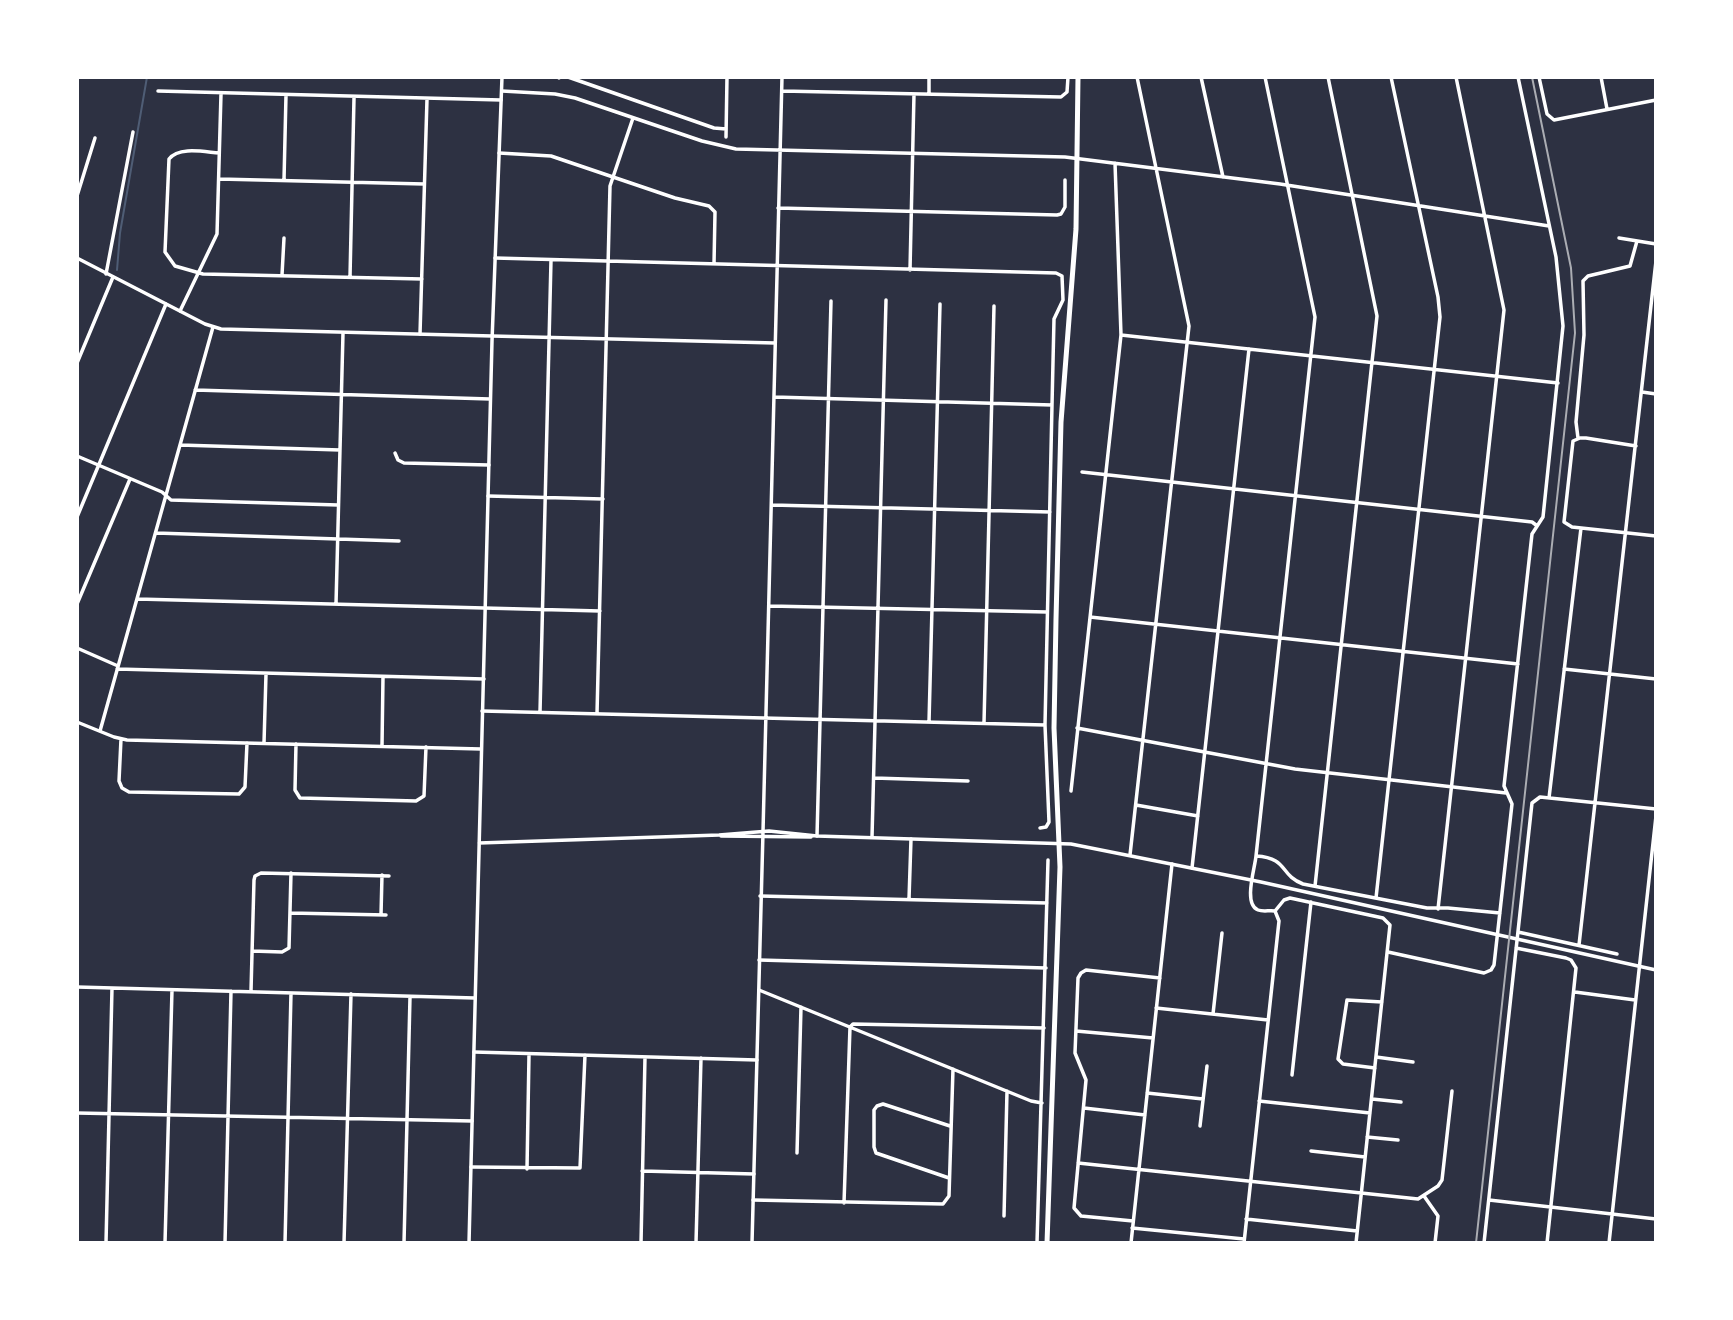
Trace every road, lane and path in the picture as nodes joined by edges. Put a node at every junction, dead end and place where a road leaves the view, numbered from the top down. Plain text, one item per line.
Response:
1 (502, 77) edge
2 (568, 77) edge
3 (727, 77) edge
4 (782, 77) edge
5 (929, 77) edge
6 (1068, 77) edge
7 (1078, 77) edge
8 (1137, 77) edge
9 (1201, 77) edge
10 (1265, 77) edge
11 (1328, 77) edge
12 (1391, 77) edge
13 (1456, 77) edge
14 (1518, 77) edge
15 (1539, 77) edge
16 (1601, 77) edge
17 (158, 91) dead end
18 (502, 91) junction
19 (782, 91) junction
20 (221, 94) junction
21 (914, 94) junction
22 (929, 94) junction
23 (286, 95) junction
24 (354, 97) junction
25 (426, 99) junction
26 (501, 100) junction
27 (1656, 100) edge
28 (1608, 110) junction
29 (633, 117) junction
30 (726, 129) junction
31 (133, 132) dead end
32 (726, 137) dead end
33 (95, 138) dead end
34 (779, 150) junction
35 (219, 153) junction
36 (499, 153) junction
37 (913, 153) junction
38 (1077, 158) junction
39 (1115, 163) junction
40 (1157, 168) junction
41 (612, 176) junction
42 (1223, 177) junction
43 (219, 179) junction
44 (284, 180) junction
45 (1065, 180) dead end
46 (351, 183) junction
47 (424, 184) junction
48 (1288, 185) junction
49 (77, 196) edge
50 (1353, 196) junction
51 (1419, 206) junction
52 (778, 208) junction
53 (911, 211) junction
54 (1485, 217) junction
55 (1549, 226) junction
56 (284, 238) dead end
57 (1619, 238) dead end
58 (1637, 241) junction
59 (1656, 244) edge
60 (77, 258) edge
61 (495, 258) junction
62 (551, 260) junction
63 (608, 261) junction
64 (1656, 261) edge
65 (714, 264) junction
66 (776, 267) junction
67 (909, 270) junction
68 (198, 273) junction
69 (106, 274) junction
70 (282, 275) junction
71 (113, 277) junction
72 (349, 278) junction
73 (422, 279) junction
74 (886, 300) dead end
75 (831, 301) dead end
76 (166, 304) junction
77 (940, 304) dead end
78 (994, 306) dead end
79 (180, 311) junction
80 (213, 327) junction
81 (343, 333) junction
82 (420, 334) junction
83 (1121, 335) junction
84 (492, 336) junction
85 (550, 336) junction
86 (606, 338) junction
87 (1187, 342) junction
88 (775, 343) junction
89 (1249, 349) junction
90 (1311, 356) junction
91 (1373, 362) junction
92 (77, 363) edge
93 (1434, 369) junction
94 (1496, 376) junction
95 (1558, 383) junction
96 (195, 390) junction
97 (1642, 392) junction
98 (1656, 394) edge
99 (341, 395) junction
100 (774, 397) junction
101 (490, 398) junction
102 (829, 399) junction
103 (883, 400) junction
104 (937, 401) junction
105 (992, 403) junction
106 (1052, 405) junction
107 (1578, 438) junction
108 (180, 445) junction
109 (1636, 446) junction
110 (340, 450) junction
111 (395, 453) dead end
112 (77, 456) edge
113 (489, 465) junction
114 (98, 466) junction
115 (1082, 472) dead end
116 (1105, 475) junction
117 (130, 479) junction
118 (1172, 482) junction
119 (1234, 489) junction
120 (166, 495) junction
121 (488, 496) junction
122 (1295, 496) junction
123 (545, 498) junction
124 (603, 499) junction
125 (1357, 503) junction
126 (338, 505) junction
127 (771, 505) junction
128 (826, 506) junction
129 (881, 508) junction
130 (934, 509) junction
131 (989, 510) junction
132 (1419, 510) junction
133 (1049, 512) junction
134 (1481, 516) junction
135 (77, 517) edge
136 (1536, 525) junction
137 (1581, 528) junction
138 (156, 533) junction
139 (1625, 533) junction
140 (1656, 536) edge
141 (337, 538) junction
142 (400, 541) dead end
143 (79, 593) edge
144 (137, 599) junction
145 (77, 604) edge
146 (336, 604) junction
147 (769, 606) junction
148 (824, 607) junction
149 (485, 608) junction
150 (542, 609) junction
151 (878, 609) junction
152 (932, 610) junction
153 (600, 611) junction
154 (987, 611) junction
155 (1047, 612) junction
156 (1090, 617) junction
157 (1156, 624) junction
158 (1218, 631) junction
159 (1280, 638) junction
160 (1342, 644) junction
161 (77, 648) edge
162 (1403, 651) junction
163 (1465, 658) junction
164 (1518, 664) junction
165 (118, 667) junction
166 (1564, 669) junction
167 (266, 674) junction
168 (1609, 674) junction
169 (383, 677) junction
170 (484, 679) junction
171 (1656, 679) edge
172 (482, 711) junction
173 (540, 712) junction
174 (597, 714) junction
175 (765, 718) junction
176 (821, 719) junction
177 (875, 720) junction
178 (77, 722) edge
179 (929, 722) junction
180 (984, 723) junction
181 (1045, 725) junction
182 (1077, 728) junction
183 (100, 731) junction
184 (121, 739) junction
185 (1143, 740) junction
186 (247, 743) junction
187 (264, 743) junction
188 (296, 744) junction
189 (382, 746) junction
190 (426, 747) junction
191 (481, 749) junction
192 (1205, 752) junction
193 (1266, 764) junction
194 (1328, 773) junction
195 (874, 778) junction
196 (1389, 780) junction
197 (968, 782) dead end
198 (1451, 787) junction
199 (1071, 791) dead end
200 (1506, 793) junction
201 (1549, 798) junction
202 (1595, 803) junction
203 (1136, 805) junction
204 (1656, 809) edge
205 (1198, 816) junction
206 (1656, 816) edge
207 (1040, 828) dead end
208 (763, 831) junction
209 (719, 835) junction
210 (817, 836) junction
211 (763, 837) junction
212 (872, 837) junction
213 (911, 839) junction
214 (479, 842) junction
215 (1060, 843) junction
216 (1130, 855) junction
217 (1256, 856) junction
218 (1048, 860) dead end
219 (1172, 864) junction
220 (1192, 868) junction
221 (291, 873) junction
222 (382, 875) junction
223 (389, 876) dead end
224 (1252, 881) junction
225 (1315, 886) junction
226 (760, 896) junction
227 (1376, 898) junction
228 (909, 900) junction
229 (1311, 902) junction
230 (1047, 903) junction
231 (1438, 908) junction
232 (1275, 911) junction
233 (290, 913) junction
234 (1500, 913) junction
235 (1518, 932) junction
236 (1222, 933) dead end
237 (1579, 945) junction
238 (1516, 948) junction
239 (252, 951) junction
240 (1388, 952) junction
241 (1617, 954) dead end
242 (759, 960) junction
243 (1639, 967) junction
244 (1046, 968) junction
245 (1656, 970) edge
246 (1160, 978) junction
247 (77, 987) edge
248 (112, 988) junction
249 (172, 989) junction
250 (759, 990) junction
251 (232, 991) junction
252 (251, 992) junction
253 (1575, 992) junction
254 (291, 993) junction
255 (351, 994) junction
256 (410, 996) junction
257 (474, 998) junction
258 (1636, 1000) junction
259 (1382, 1002) junction
260 (801, 1007) junction
261 (1157, 1008) junction
262 (1213, 1014) junction
263 (1268, 1020) junction
264 (850, 1027) junction
265 (1044, 1028) junction
266 (1076, 1031) junction
267 (1153, 1038) junction
268 (474, 1052) junction
269 (529, 1054) junction
270 (585, 1055) junction
271 (645, 1057) junction
272 (1376, 1057) junction
273 (701, 1058) junction
274 (757, 1060) junction
275 (1413, 1062) dead end
276 (1207, 1066) dead end
277 (1375, 1068) junction
278 (953, 1069) junction
279 (1292, 1075) dead end
280 (1007, 1091) junction
281 (1452, 1091) dead end
282 (1147, 1093) junction
283 (1203, 1099) junction
284 (1371, 1099) junction
285 (1259, 1101) junction
286 (1401, 1102) dead end
287 (1042, 1103) junction
288 (1083, 1108) junction
289 (77, 1113) edge
290 (1370, 1113) junction
291 (109, 1114) junction
292 (169, 1115) junction
293 (1145, 1115) junction
294 (228, 1116) junction
295 (288, 1117) junction
296 (347, 1118) junction
297 (407, 1120) junction
298 (472, 1121) junction
299 (950, 1126) junction
300 (1200, 1126) dead end
301 (1367, 1137) junction
302 (1398, 1140) dead end
303 (1311, 1151) dead end
304 (797, 1153) dead end
305 (1365, 1157) junction
306 (1078, 1163) junction
307 (471, 1167) junction
308 (527, 1168) junction
309 (1139, 1170) junction
310 (642, 1171) junction
311 (698, 1173) junction
312 (754, 1174) junction
313 (949, 1178) junction
314 (1250, 1182) junction
315 (1362, 1194) junction
316 (1424, 1196) junction
317 (753, 1200) junction
318 (1489, 1200) junction
319 (844, 1203) junction
320 (1551, 1207) junction
321 (1612, 1214) junction
322 (1004, 1216) dead end
323 (1246, 1219) junction
324 (1656, 1219) edge
325 (1133, 1222) junction
326 (1132, 1228) junction
327 (1357, 1231) junction
328 (1244, 1241) edge
329 (77, 1243) edge
330 (88, 1243) edge
331 (106, 1243) edge
332 (165, 1243) edge
333 (225, 1243) edge
334 (285, 1243) edge
335 (344, 1243) edge
336 (404, 1243) edge
337 (469, 1243) edge
338 (640, 1243) edge
339 (696, 1243) edge
340 (752, 1243) edge
341 (1037, 1243) edge
342 (1047, 1243) edge
343 (1131, 1243) edge
344 (1356, 1243) edge
345 (1435, 1243) edge
346 (1484, 1243) edge
347 (1547, 1243) edge
348 (1609, 1243) edge

1 - 18 street
2 - 30 street
3 - 30 street
4 - 19 street
5 - 22 street
6 - 22 street
7 - 38 main road
8 - 40 street
9 - 42 street
10 - 48 street
11 - 50 street
12 - 51 street
13 - 54 street
14 - 55 street
15 - 28 street
16 - 28 street
17 - 20 street
18 - 26 street
18 - 29 street
19 - 21 street
19 - 34 street
20 - 23 street
20 - 35 street
21 - 22 street
21 - 37 street
23 - 24 street
23 - 44 street
24 - 25 street
24 - 46 street
25 - 26 street
25 - 47 street
26 - 36 street
27 - 28 street
29 - 34 street
29 - 41 street
30 - 32 street
31 - 69 street
33 - 49 street
34 - 37 street
34 - 52 street
35 - 43 street
35 - 68 street
36 - 41 street
36 - 61 street
37 - 38 street
37 - 53 street
38 - 39 street
38 - 215 main road
39 - 40 street
39 - 83 street
40 - 42 street
40 - 87 street
41 - 63 street
41 - 65 street
42 - 48 street
43 - 44 street
43 - 68 street
44 - 46 street
45 - 53 street
46 - 47 street
46 - 72 street
47 - 73 street
48 - 50 street
48 - 90 street
50 - 51 street
50 - 91 street
51 - 54 street
51 - 93 street
52 - 53 street
52 - 66 street
53 - 67 street
54 - 55 street
54 - 94 street
55 - 95 street
56 - 70 street
57 - 58 street
58 - 59 street
58 - 107 street
60 - 69 street
61 - 62 street
61 - 84 street
62 - 63 street
62 - 85 street
63 - 65 street
63 - 86 street
64 - 97 street
65 - 66 street
66 - 67 street
66 - 88 street
67 - 106 street
68 - 70 street
68 - 79 street
69 - 71 street
70 - 72 street
71 - 76 street
71 - 92 street
72 - 73 street
73 - 82 street
74 - 103 street
75 - 102 street
76 - 79 street
76 - 114 street
77 - 104 street
78 - 105 street
79 - 80 street
80 - 81 street
80 - 96 street
81 - 82 street
81 - 99 street
82 - 84 street
83 - 87 street
83 - 116 street
84 - 85 street
84 - 101 street
85 - 86 street
85 - 123 street
86 - 88 street
86 - 124 street
87 - 89 street
87 - 118 street
88 - 100 street
89 - 90 street
89 - 119 street
90 - 91 street
90 - 122 street
91 - 93 street
91 - 125 street
93 - 94 street
93 - 132 street
94 - 95 street
94 - 134 street
95 - 136 street
96 - 99 street
96 - 108 street
97 - 98 street
97 - 109 street
99 - 101 street
99 - 110 street
100 - 102 street
100 - 127 street
101 - 113 street
102 - 103 street
102 - 128 street
103 - 104 street
103 - 129 street
104 - 105 street
104 - 130 street
105 - 106 street
105 - 131 street
106 - 133 street
107 - 109 street
107 - 137 street
108 - 110 street
108 - 120 street
109 - 139 street
110 - 126 street
111 - 113 street
112 - 114 street
113 - 121 street
114 - 117 street
114 - 135 street
115 - 116 street
116 - 118 street
116 - 156 street
117 - 120 street
117 - 143 street
118 - 119 street
118 - 157 street
119 - 122 street
119 - 158 street
120 - 126 street
120 - 138 street
121 - 123 street
121 - 149 street
122 - 125 street
122 - 159 street
123 - 124 street
123 - 150 street
124 - 153 street
125 - 132 street
125 - 160 street
126 - 141 street
127 - 128 street
127 - 147 street
128 - 129 street
128 - 148 street
129 - 130 street
129 - 151 street
130 - 131 street
130 - 152 street
131 - 133 street
131 - 154 street
132 - 134 street
132 - 162 street
133 - 155 street
134 - 136 street
134 - 163 street
136 - 164 street
137 - 139 street
137 - 166 street
138 - 141 street
138 - 144 street
139 - 140 street
139 - 168 street
141 - 142 street
141 - 146 street
143 - 145 street
144 - 146 street
144 - 165 street
146 - 149 street
147 - 148 street
147 - 175 street
148 - 151 street
148 - 176 street
149 - 150 street
149 - 170 street
150 - 153 street
150 - 173 street
151 - 152 street
151 - 177 street
152 - 154 street
152 - 179 street
153 - 174 street
154 - 155 street
154 - 180 street
155 - 181 street
156 - 157 street
156 - 182 street
157 - 158 street
157 - 185 street
158 - 159 street
158 - 192 street
159 - 160 street
159 - 193 street
160 - 162 street
160 - 194 street
161 - 165 street
162 - 163 street
162 - 196 street
163 - 164 street
163 - 198 street
164 - 200 street
165 - 167 street
165 - 183 street
166 - 168 street
166 - 201 street
167 - 169 street
167 - 187 street
168 - 171 street
168 - 202 street
169 - 170 street
169 - 189 street
170 - 172 street
172 - 173 street
172 - 191 street
173 - 174 street
174 - 175 street
175 - 176 street
175 - 208 street
176 - 177 street
176 - 210 street
177 - 179 street
177 - 195 street
178 - 183 street
179 - 180 street
180 - 181 street
181 - 207 street
182 - 185 street
182 - 199 street
183 - 184 street
184 - 186 street
184 - 186 street
185 - 192 street
185 - 203 street
186 - 187 street
187 - 188 street
188 - 189 street
188 - 190 street
189 - 190 street
190 - 191 street
191 - 214 street
192 - 193 street
192 - 205 street
193 - 194 street
193 - 217 street
194 - 196 street
194 - 225 street
195 - 197 street
195 - 212 street
196 - 198 street
196 - 227 street
198 - 200 street
198 - 231 street
200 - 234 street
201 - 202 street
201 - 235 street
202 - 204 street
202 - 237 street
203 - 205 street
203 - 216 street
205 - 220 street
206 - 243 street
208 - 209 street
208 - 210 street
208 - 211 street
209 - 211 street
209 - 214 street
210 - 211 street
210 - 212 street
211 - 226 street
212 - 213 street
213 - 215 street
213 - 228 street
214 - 257 street
215 - 216 street
215 - 342 main road
216 - 219 street
217 - 224 street
217 - 225 street
218 - 230 street
219 - 220 street
219 - 246 street
220 - 224 street
221 - 222 street
221 - 233 street
221 - 239 street
222 - 223 street
222 - 233 street
224 - 232 street
224 - 243 street
225 - 227 street
226 - 228 street
226 - 242 street
227 - 231 street
228 - 230 street
229 - 232 street
229 - 240 street
229 - 279 street
230 - 244 street
231 - 234 street
232 - 263 street
233 - 239 street
234 - 240 street
235 - 237 street
235 - 238 street
236 - 262 street
237 - 241 street
238 - 253 street
238 - 318 street
239 - 252 street
240 - 259 street
242 - 244 street
242 - 250 street
243 - 245 street
243 - 258 street
244 - 265 street
246 - 261 street
246 - 266 street
247 - 248 street
248 - 249 street
248 - 291 street
249 - 251 street
249 - 292 street
250 - 260 street
250 - 274 street
251 - 252 street
251 - 294 street
252 - 254 street
253 - 258 street
253 - 320 street
254 - 255 street
254 - 295 street
255 - 256 street
255 - 296 street
256 - 257 street
256 - 297 street
257 - 268 street
258 - 321 street
259 - 272 street
259 - 277 street
260 - 264 street
260 - 304 street
261 - 262 street
261 - 267 street
262 - 263 street
263 - 285 street
264 - 265 street
264 - 278 street
264 - 319 street
265 - 287 street
266 - 267 street
266 - 288 street
267 - 282 street
268 - 269 street
268 - 298 street
269 - 270 street
269 - 308 street
270 - 271 street
270 - 308 street
271 - 273 street
271 - 310 street
272 - 275 street
272 - 277 street
273 - 274 street
273 - 311 street
274 - 312 street
276 - 283 street
277 - 284 street
278 - 280 street
278 - 299 street
280 - 287 street
280 - 322 street
281 - 316 street
282 - 283 street
282 - 293 street
283 - 300 street
284 - 286 street
284 - 290 street
285 - 290 street
285 - 314 street
287 - 341 street
288 - 293 street
288 - 306 street
289 - 291 street
290 - 301 street
291 - 292 street
291 - 331 street
292 - 294 street
292 - 332 street
293 - 309 street
294 - 295 street
294 - 333 street
295 - 296 street
295 - 334 street
296 - 297 street
296 - 335 street
297 - 298 street
297 - 336 street
298 - 307 street
299 - 313 street
299 - 313 street
301 - 302 street
301 - 305 street
303 - 305 street
305 - 315 street
306 - 309 street
306 - 325 street
307 - 308 street
307 - 337 street
309 - 314 street
309 - 325 street
310 - 311 street
310 - 338 street
311 - 312 street
311 - 339 street
312 - 317 street
313 - 319 street
314 - 315 street
314 - 323 street
315 - 316 street
315 - 327 street
316 - 345 street
317 - 319 street
317 - 340 street
318 - 320 street
318 - 346 street
320 - 321 street
320 - 347 street
321 - 324 street
321 - 348 street
323 - 327 street
323 - 328 street
325 - 326 street
326 - 328 street
326 - 343 street
327 - 344 street
329 - 330 street

